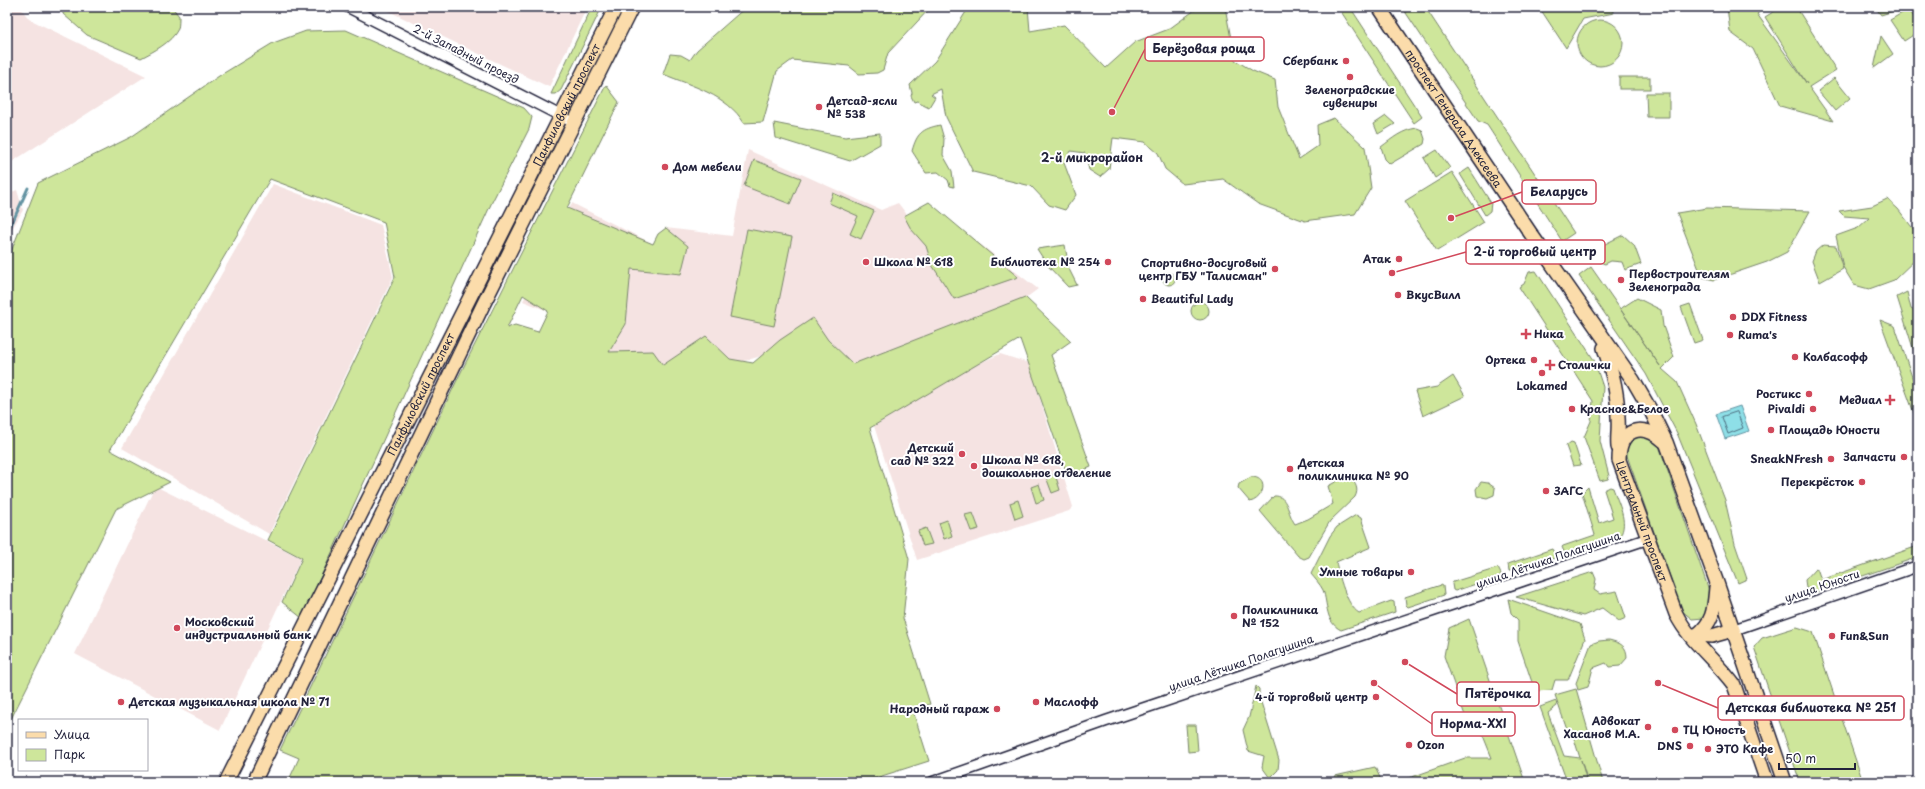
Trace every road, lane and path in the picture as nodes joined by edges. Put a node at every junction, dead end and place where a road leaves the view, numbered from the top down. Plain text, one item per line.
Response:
1 (348, 7) edge
2 (616, 7) edge
3 (632, 7) edge
4 (1379, 7) edge
5 (562, 116) junction
6 (574, 122) junction
7 (1596, 328) junction
8 (1666, 442) junction
9 (1619, 460) junction
10 (1647, 539) junction
11 (1918, 566) edge
12 (1717, 583) junction
13 (1682, 627) junction
14 (1733, 630) junction
15 (1697, 635) junction
16 (226, 782) edge
17 (254, 782) edge
18 (933, 782) edge
19 (1767, 782) edge
20 (1785, 782) edge

1 - 5 street, 2-й Западный проезд
2 - 5 main road, Панфиловский проспект
3 - 6 main road, Панфиловский проспект
4 - 7 main road, проспект Генерала Алексеева
5 - 6 street, 2-й Западный проезд
5 - 16 main road, Панфиловский проспект
6 - 17 main road, Панфиловский проспект
7 - 8 main road
7 - 9 main road
8 - 9 main road, Центральный проспект
8 - 12 main road
9 - 10 main road, Центральный проспект
10 - 13 main road, Центральный проспект
10 - 18 street, улица Лётчика Полагушина
11 - 14 street, улица Юности
12 - 14 main road
12 - 15 main road
13 - 15 main road
13 - 19 main road, Центральный проспект
14 - 15 main road
14 - 20 main road

